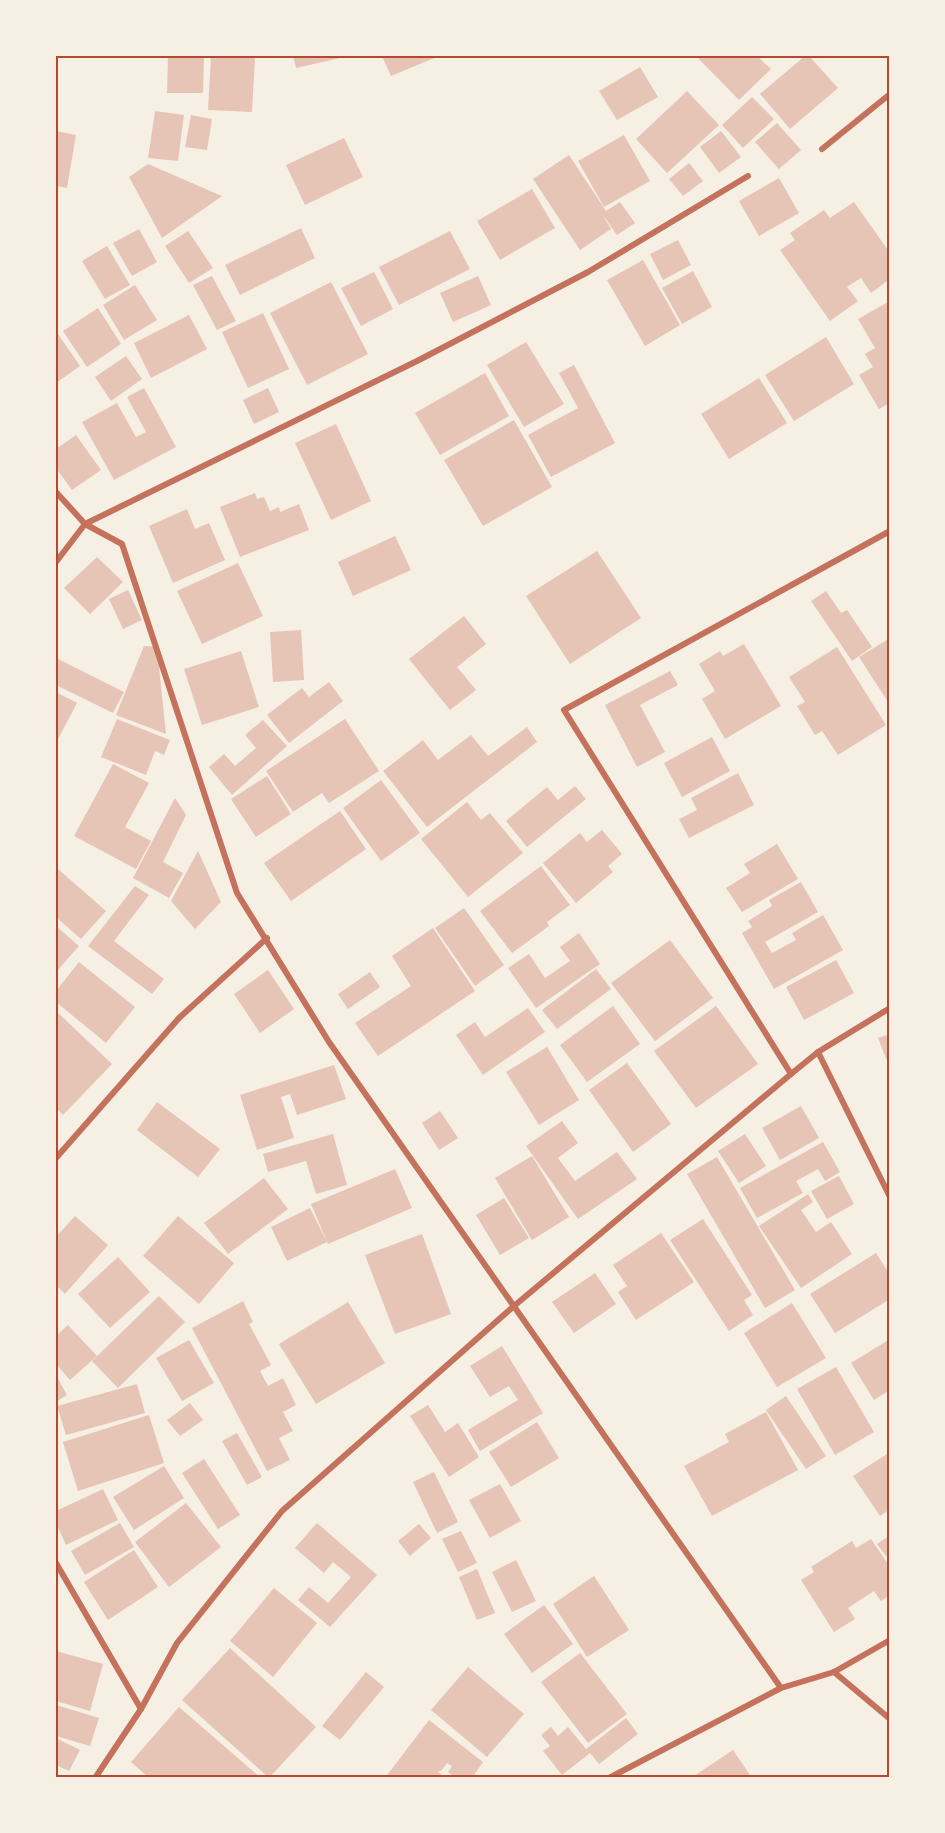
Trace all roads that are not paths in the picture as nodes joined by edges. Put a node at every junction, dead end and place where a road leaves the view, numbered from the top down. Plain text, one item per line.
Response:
1 (890, 94) edge
2 (822, 149) dead end
3 (748, 176) dead end
4 (56, 492) edge
5 (85, 524) junction
6 (890, 531) edge
7 (56, 562) edge
8 (267, 938) junction
9 (890, 1008) edge
10 (818, 1052) junction
11 (790, 1074) junction
12 (56, 1158) edge
13 (890, 1197) edge
14 (514, 1306) junction
15 (56, 1563) edge
16 (890, 1640) edge
17 (834, 1672) junction
18 (781, 1688) junction
19 (141, 1709) junction
20 (890, 1719) edge
21 (95, 1778) edge
22 (609, 1778) edge

1 - 2 street
3 - 5 street
4 - 5 street
5 - 7 street
5 - 8 street
6 - 11 street
8 - 12 street
8 - 14 street
9 - 10 street
10 - 11 street
10 - 13 street
11 - 14 street
14 - 18 street
14 - 19 street
15 - 19 street
16 - 17 street
17 - 18 street
17 - 20 street
18 - 22 street
19 - 21 street

